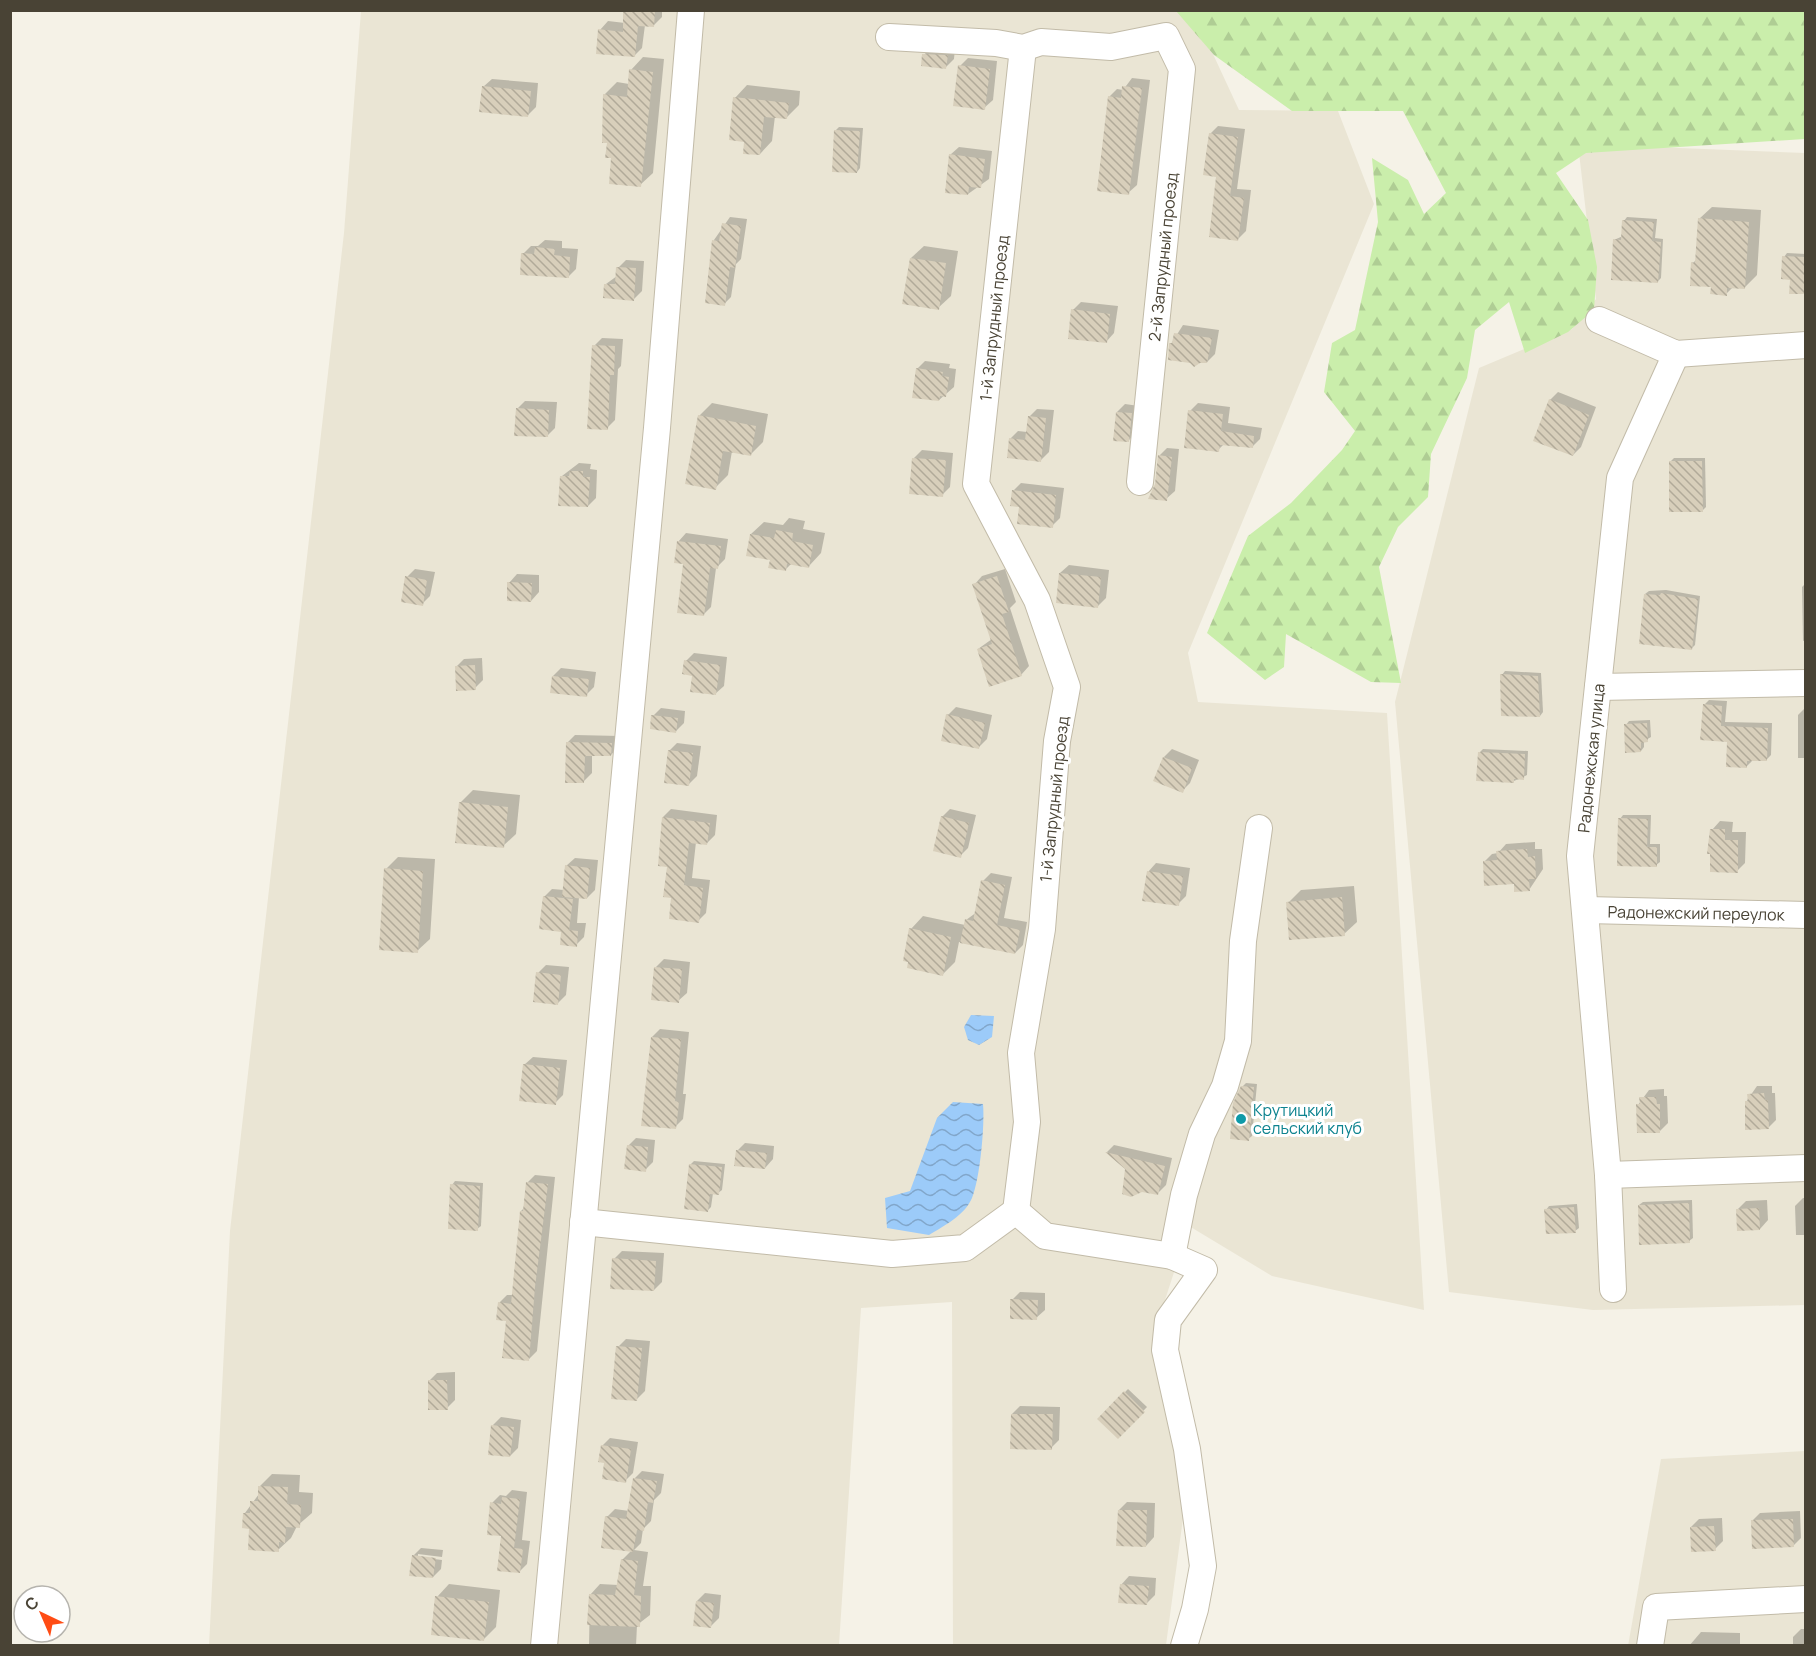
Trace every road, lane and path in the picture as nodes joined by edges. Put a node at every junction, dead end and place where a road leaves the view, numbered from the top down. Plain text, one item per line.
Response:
1 (691, 10) edge
2 (889, 37) dead end
3 (1023, 48) junction
4 (1599, 320) dead end
5 (1806, 345) edge
6 (1676, 354) junction
7 (1140, 482) dead end
8 (1806, 683) edge
9 (1598, 687) junction
10 (1259, 828) dead end
11 (1586, 910) junction
12 (1806, 915) edge
13 (1806, 1168) edge
14 (1608, 1175) junction
15 (1016, 1211) junction
16 (583, 1222) junction
17 (1172, 1256) junction
18 (1613, 1289) dead end
19 (1806, 1599) edge
20 (544, 1646) edge
21 (1184, 1646) edge
22 (1650, 1646) edge

1 - 16 street
2 - 3 street
3 - 7 street, 2-й Запрудный проезд
3 - 15 street, 1-й Запрудный проезд
4 - 6 street
5 - 6 street
6 - 9 street, Радонежская улица
8 - 9 street
9 - 11 street, Радонежская улица
10 - 17 street
11 - 12 street, Радонежский переулок
11 - 14 street, Радонежская улица
13 - 14 street
14 - 18 street, Радонежская улица
15 - 16 street
15 - 17 street
16 - 20 street
17 - 21 street
19 - 22 street

